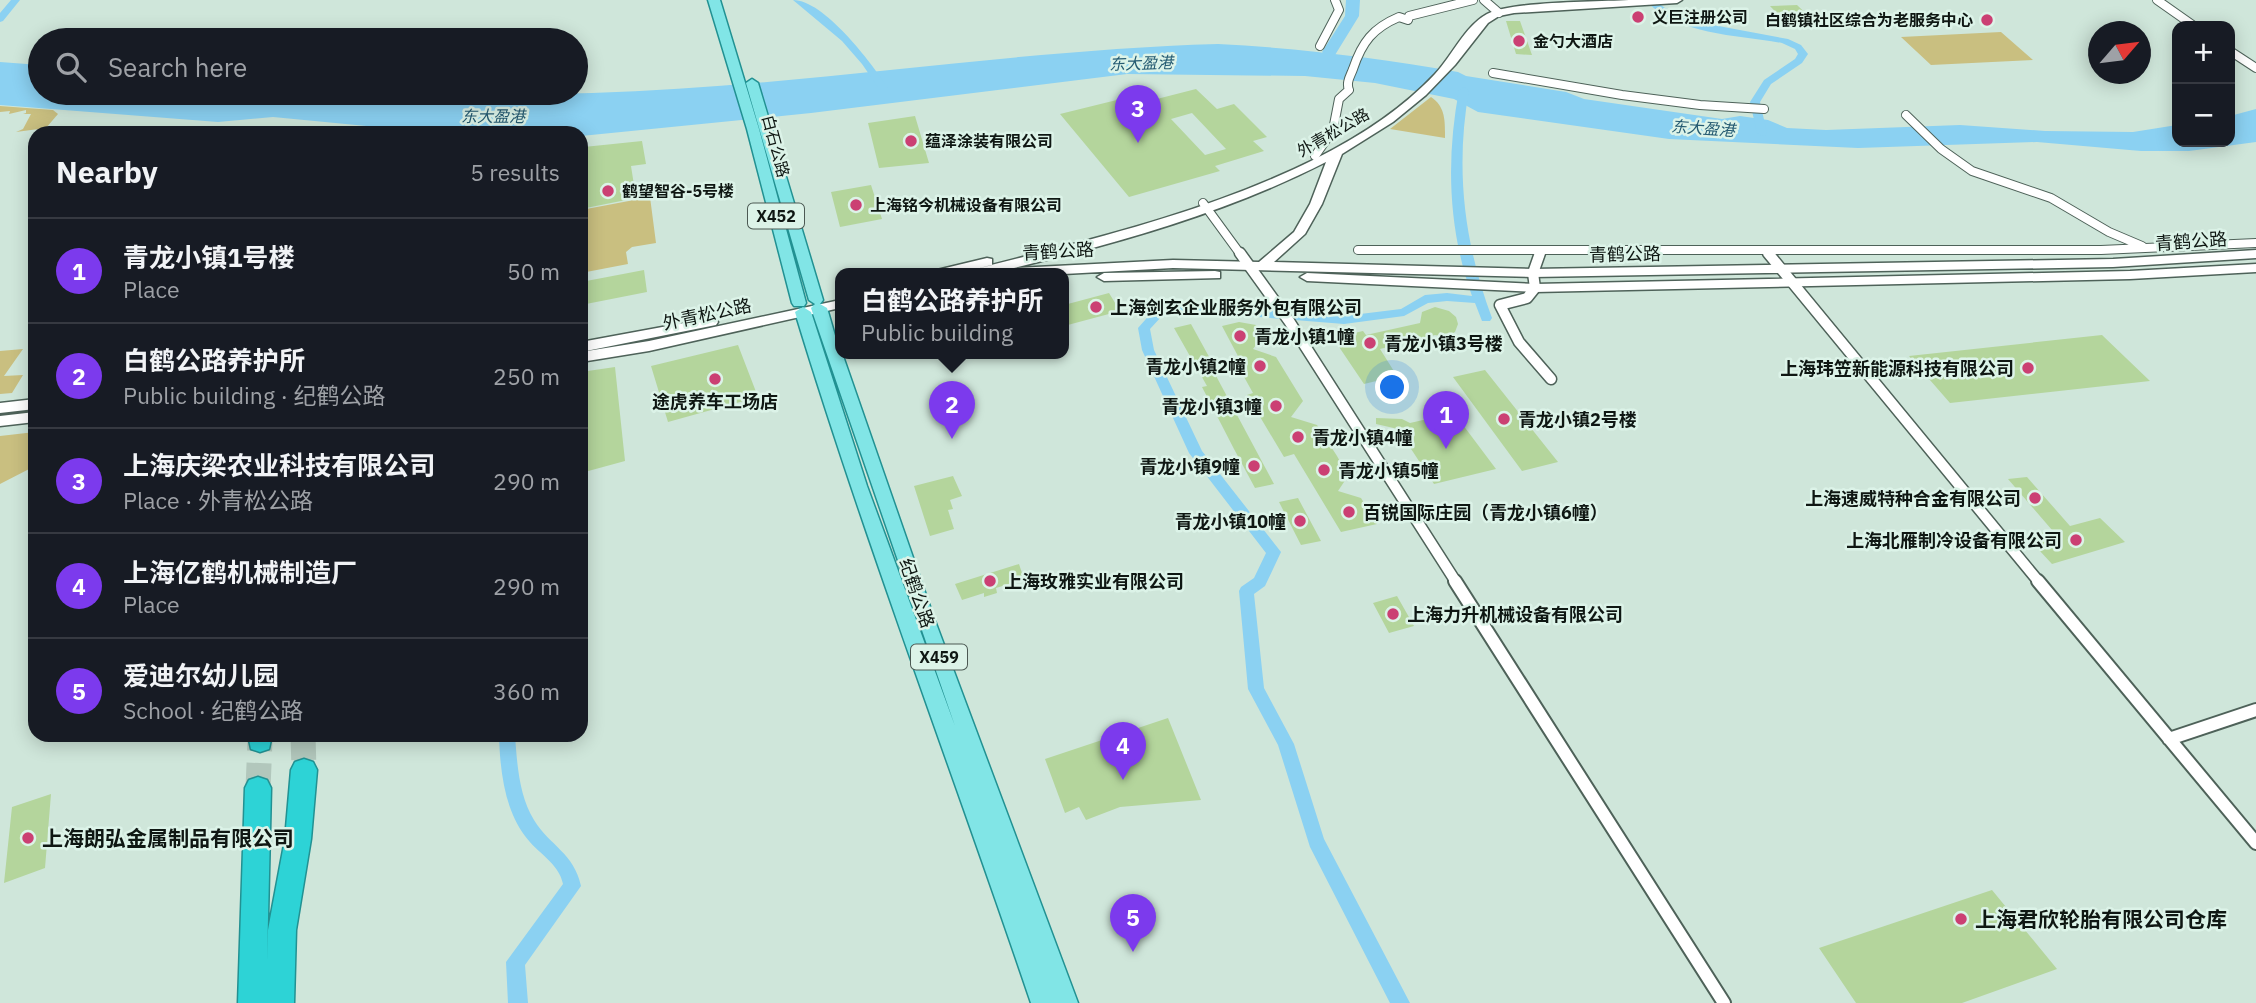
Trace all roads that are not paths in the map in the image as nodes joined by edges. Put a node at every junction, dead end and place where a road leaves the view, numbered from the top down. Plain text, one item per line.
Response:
1 (714, 0) edge
2 (725, 0) edge
3 (1335, 0) edge
4 (1473, 0) edge
5 (1484, 0) edge
6 (1613, 0) edge
7 (1677, 0) edge
8 (2157, 0) edge
9 (1650, 2) edge
10 (1496, 12) junction
11 (2187, 21) edge
12 (1320, 46) dead end
13 (2235, 54) edge
14 (2256, 68) edge
15 (1493, 74) dead end
16 (745, 80) junction
17 (1763, 108) dead end
18 (1906, 115) dead end
19 (1327, 154) junction
20 (1206, 206) junction
21 (2256, 243) edge
22 (1358, 250) dead end
23 (1541, 251) junction
24 (1767, 251) junction
25 (2256, 254) edge
26 (2148, 255) junction
27 (962, 268) edge
28 (996, 268) edge
29 (1255, 268) junction
30 (1778, 268) junction
31 (2256, 268) edge
32 (1069, 269) edge
33 (1533, 273) junction
34 (1069, 278) edge
35 (1480, 278) junction
36 (1791, 283) junction
37 (1535, 288) junction
38 (835, 297) edge
39 (835, 304) edge
40 (809, 306) junction
41 (588, 346) edge
42 (588, 356) edge
43 (1551, 379) dead end
44 (28, 405) edge
45 (0, 408) edge
46 (28, 418) edge
47 (0, 421) edge
48 (2256, 710) edge
49 (2169, 739) junction
50 (304, 770) tunnel mouth
51 (258, 788) tunnel mouth
52 (2256, 843) edge
53 (252, 1003) edge
54 (280, 1003) edge
55 (1042, 1003) edge
56 (1066, 1003) edge
57 (1724, 1003) edge

1 - 16 main road, 白石公路 / X452
2 - 16 main road, 白石公路 / X452
3 - 12 street
4 - 19 street
5 - 10 street
6 - 10 main road
7 - 9 main road
8 - 11 street
9 - 10 main road
10 - 19 main road, 外青松公路
13 - 14 street
15 - 17 street
16 - 40 main road, 白石公路 / X452
18 - 26 street
19 - 20 main road, 外青松公路
19 - 29 main road
20 - 27 main road, 外青松公路
20 - 28 main road, 外青松公路
20 - 29 street
21 - 26 street
22 - 23 street
23 - 24 street
23 - 33 street
24 - 26 street
24 - 30 street
25 - 26 main road, 青鹤公路
26 - 30 main road, 青鹤公路
29 - 32 main road, 青鹤公路
29 - 34 main road, 青鹤公路
29 - 35 main road, 青鹤公路
29 - 57 street
30 - 33 main road, 青鹤公路
30 - 36 street
31 - 36 main road, 青鹤公路
33 - 35 main road, 青鹤公路
33 - 37 street
35 - 37 main road, 青鹤公路
36 - 37 main road, 青鹤公路
36 - 49 street
37 - 43 street
38 - 40 main road, 外青松公路
39 - 40 main road, 外青松公路
40 - 41 main road, 外青松公路
40 - 42 main road, 外青松公路
40 - 55 main road, 纪鹤公路 / X459
40 - 56 main road, 纪鹤公路 / X459
44 - 45 main road
46 - 47 main road
48 - 49 street
49 - 52 street
50 - 54 highway
51 - 53 highway

